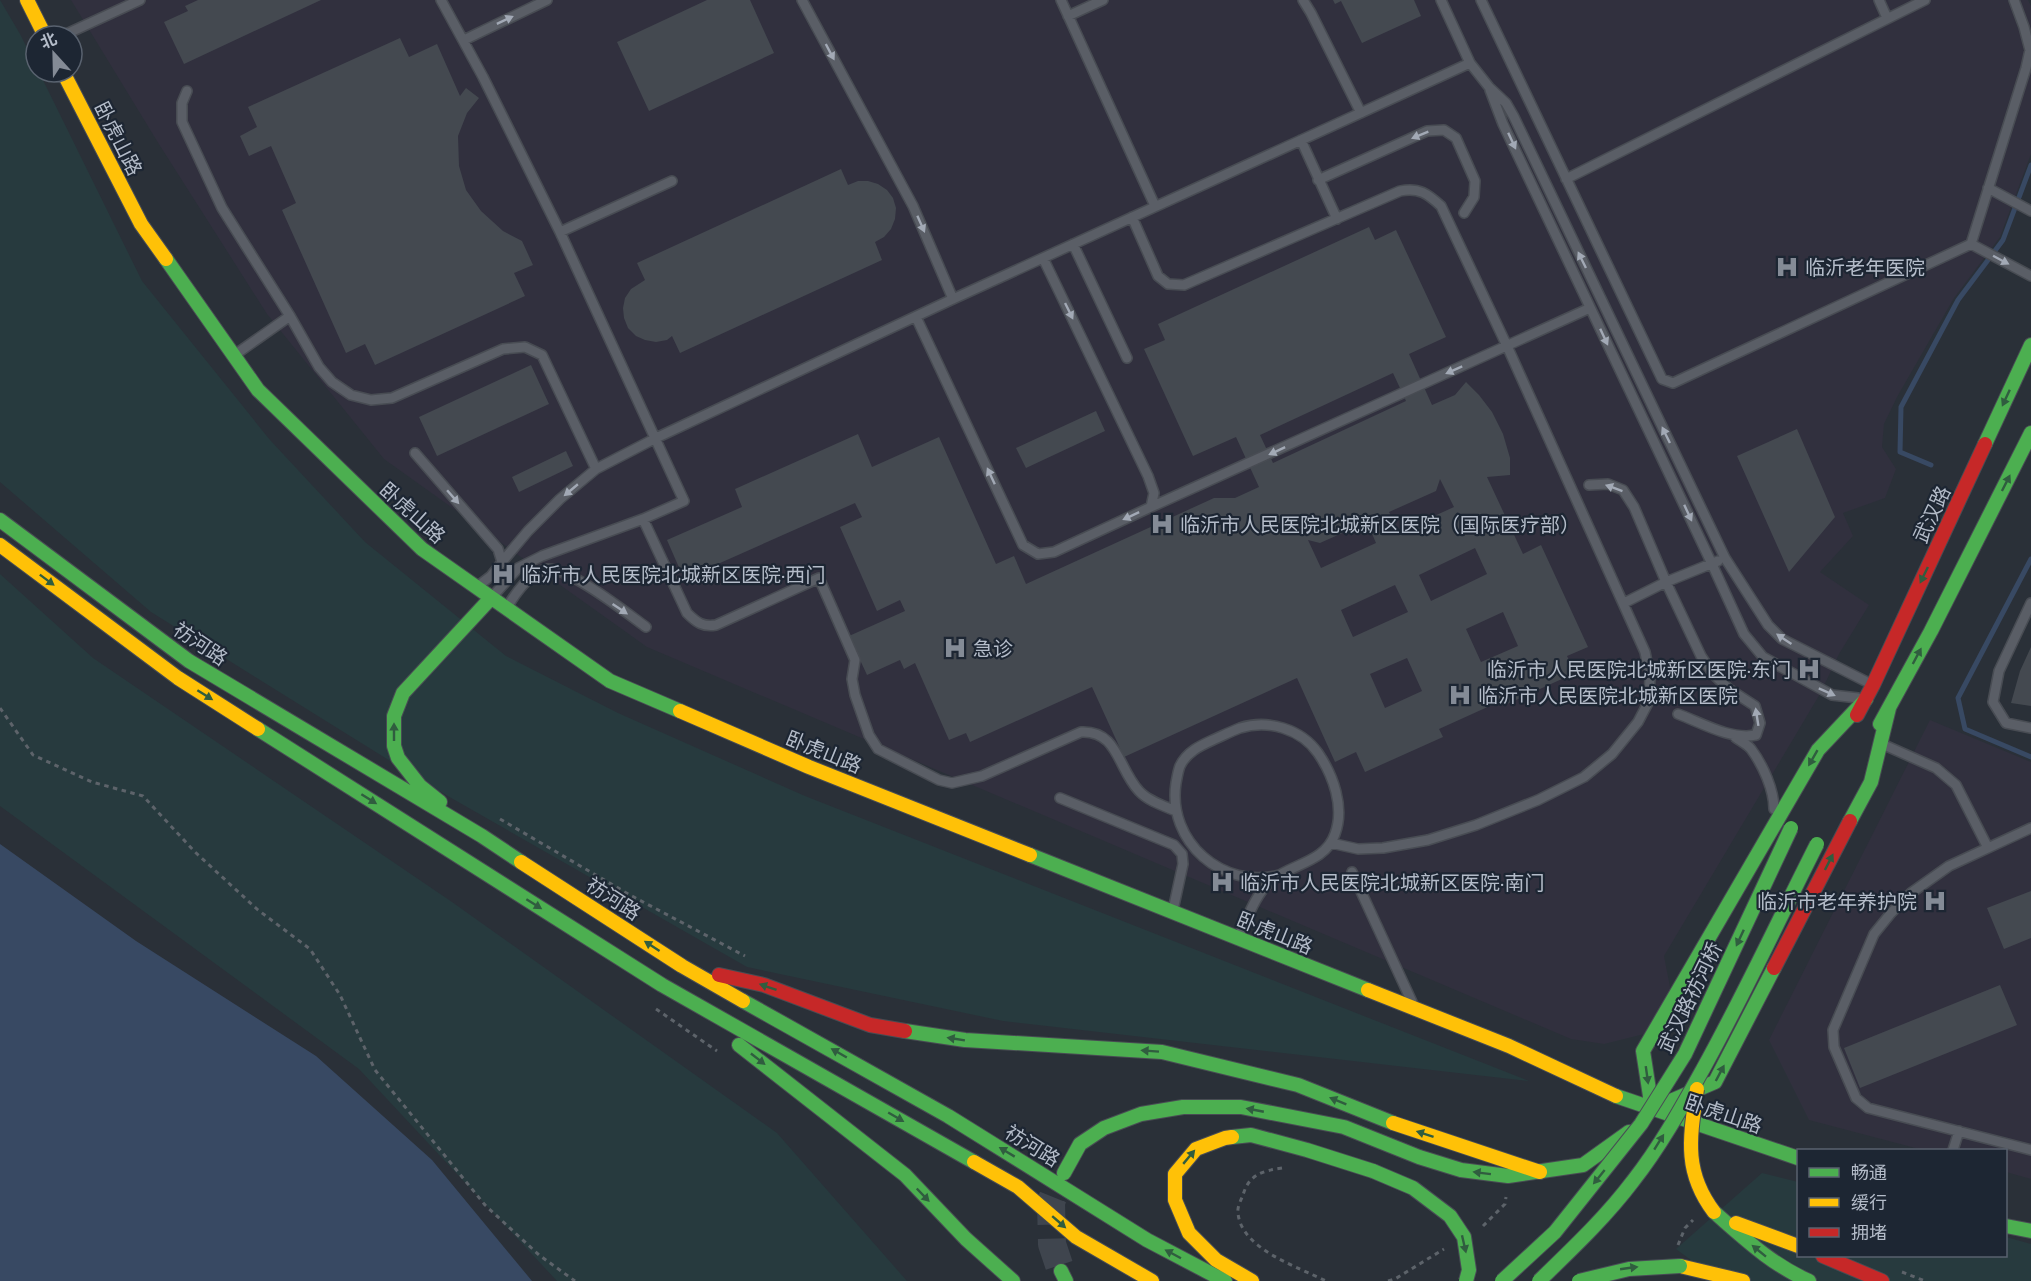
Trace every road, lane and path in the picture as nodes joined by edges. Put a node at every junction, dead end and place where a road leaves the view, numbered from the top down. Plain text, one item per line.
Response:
1 (27, 0) edge
2 (140, 0) edge
3 (441, 0) edge
4 (547, 0) edge
5 (802, 0) edge
6 (1061, 0) edge
7 (1103, 0) edge
8 (1302, 0) edge
9 (1442, 0) edge
10 (1482, 0) edge
11 (1879, 0) edge
12 (1925, 0) edge
13 (2014, 0) edge
14 (1068, 16) junction
15 (1887, 18) junction
16 (39, 24) edge
17 (84, 26) edge
18 (464, 40) junction
19 (1470, 63) junction
20 (69, 84) edge
21 (1489, 87) junction
22 (187, 91) dead end
23 (1360, 113) junction
24 (1301, 140) junction
25 (1566, 178) junction
26 (1318, 180) junction
27 (672, 181) dead end
28 (1988, 188) junction
29 (1155, 207) junction
30 (2031, 211) edge
31 (1464, 213) dead end
32 (1132, 217) junction
33 (1337, 219) junction
34 (560, 232) junction
35 (1073, 244) junction
36 (1971, 244) junction
37 (1043, 258) junction
38 (2031, 276) edge
39 (953, 299) junction
40 (1590, 308) junction
41 (290, 316) junction
42 (916, 316) junction
43 (1507, 345) junction
44 (2031, 345) edge
45 (234, 356) junction
46 (1127, 358) dead end
47 (2031, 433) edge
48 (656, 438) junction
49 (415, 453) dead end
50 (596, 469) junction
51 (1589, 485) dead end
52 (1151, 507) junction
53 (643, 519) junction
54 (0, 520) edge
55 (0, 545) edge
56 (1725, 558) junction
57 (502, 562) junction
58 (1712, 564) junction
59 (1666, 582) junction
60 (477, 588) junction
61 (491, 598) junction
62 (1624, 603) junction
63 (2031, 603) edge
64 (506, 608) junction
65 (646, 627) dead end
66 (1873, 685) junction
67 (1866, 699) junction
68 (0, 708) edge
69 (1889, 708) junction
70 (1678, 714) dead end
71 (2031, 728) edge
72 (1731, 734) junction
73 (1880, 743) junction
74 (1837, 749) dead end
75 (1861, 760) dead end
76 (1060, 798) dead end
77 (1176, 812) junction
78 (498, 818) dead end
79 (1794, 823) dead end
80 (1774, 825) junction
81 (2031, 828) edge
82 (482, 836) junction
83 (1820, 838) dead end
84 (1331, 843) junction
85 (1988, 848) junction
86 (1352, 872) dead end
87 (1279, 875) junction
88 (1172, 912) junction
89 (1238, 938) junction
90 (746, 957) dead end
91 (682, 966) junction
92 (662, 985) junction
93 (654, 1008) dead end
94 (1416, 1009) junction
95 (721, 1053) dead end
96 (1698, 1080) junction
97 (1652, 1109) junction
98 (1641, 1124) junction
99 (1959, 1131) junction
100 (1953, 1149) edge
101 (2031, 1150) edge
102 (1797, 1158) edge
103 (1291, 1166) dead end
104 (1540, 1172) junction
105 (1064, 1173) dead end
106 (1707, 1213) junction
107 (2007, 1226) edge
108 (2031, 1231) edge
109 (1076, 1237) junction
110 (1797, 1246) edge
111 (1676, 1249) dead end
112 (1825, 1257) edge
113 (1111, 1274) dead end
114 (575, 1281) edge
115 (1012, 1281) edge
116 (1152, 1281) edge
117 (1225, 1281) edge
118 (1252, 1281) edge
119 (1326, 1281) edge
120 (1466, 1281) edge
121 (1502, 1281) edge
122 (1539, 1281) edge
123 (1579, 1281) edge
124 (1743, 1281) edge
125 (1809, 1281) edge
126 (1882, 1281) edge

1 - 16 main road
2 - 17 lane
3 - 18 lane
18 -> 4 lane
5 -> 39 lane
6 - 14 lane
7 - 14 lane
8 - 23 lane
9 - 19 lane
10 - 25 lane
11 - 15 lane
12 - 15 lane
13 - 28 lane
14 - 29 lane
15 - 25 lane
18 - 34 lane
19 - 21 lane
19 - 23 lane
20 - 45 main road, 卧虎山路
21 -> 40 lane
56 -> 21 lane
22 - 41 lane
23 - 24 lane
24 - 26 lane
24 - 29 lane
25 - 36 lane
31 -> 26 lane
26 - 33 lane
27 - 34 lane
28 - 30 lane
28 - 36 lane
29 - 32 lane
32 - 33 lane
32 - 35 lane
33 - 43 lane
34 - 48 lane
35 - 37 lane
35 - 46 lane
36 -> 38 lane
37 - 39 lane
37 -> 52 lane
39 - 42 lane
40 - 43 lane
40 -> 58 lane
41 - 45 lane
41 - 50 lane
42 - 48 lane
52 -> 42 lane
43 -> 52 lane
43 - 62 lane
44 -> 66 main road, 武汉路
45 - 60 main road, 卧虎山路
69 -> 47 main road
48 - 50 lane
48 - 53 lane
49 -> 57 lane
50 -> 57 lane
59 -> 51 lane
53 - 61 lane
53 - 77 lane
54 - 82 main road, 祊河路
55 -> 92 main road, 祊河路
56 - 58 lane
66 -> 56 lane
57 - 60 lane
58 - 59 lane
58 -> 67 lane
59 - 62 lane
72 -> 59 lane
60 - 61 main road, 卧虎山路
61 - 64 main road, 卧虎山路
82 -> 61 main road
62 - 84 lane
63 - 71 lane
64 -> 65 lane
64 - 88 main road, 卧虎山路
66 - 67 main road, 武汉路
67 - 74 main road
67 -> 80 main road
68 - 114 path
69 - 73 main road
69 - 75 main road
70 - 72 lane
72 - 80 lane
73 - 85 lane
97 -> 73 main road
76 - 88 lane
77 - 84 lane
77 - 87 lane
78 - 90 path
79 -> 98 main road, 武汉路祊河桥, bridge
80 -> 97 main road
81 - 85 lane
91 -> 82 main road, 祊河路
83 - 96 main road, bridge
84 - 87 lane
85 - 99 lane
86 - 94 lane
87 - 89 lane
88 - 89 main road, 卧虎山路
89 - 94 main road, 卧虎山路
104 -> 91 main road
117 -> 91 main road, 祊河路
92 -> 109 main road, 祊河路
92 -> 115 main road
93 - 95 path
94 - 97 main road, 卧虎山路
96 - 106 main road, bridge
122 -> 96 main road, bridge
97 - 102 main road, 卧虎山路
98 - 104 main road, bridge
98 -> 121 main road, 武汉路祊河桥, bridge
99 - 100 lane
99 - 101 lane
103 - 119 path
104 -> 105 main road
106 - 110 main road
106 - 111 path
125 -> 106 main road
107 - 108 main road
109 - 113 main road
109 - 116 main road, 祊河路
112 - 126 main road
118 -> 120 main road, bridge
123 -> 124 main road, bridge

